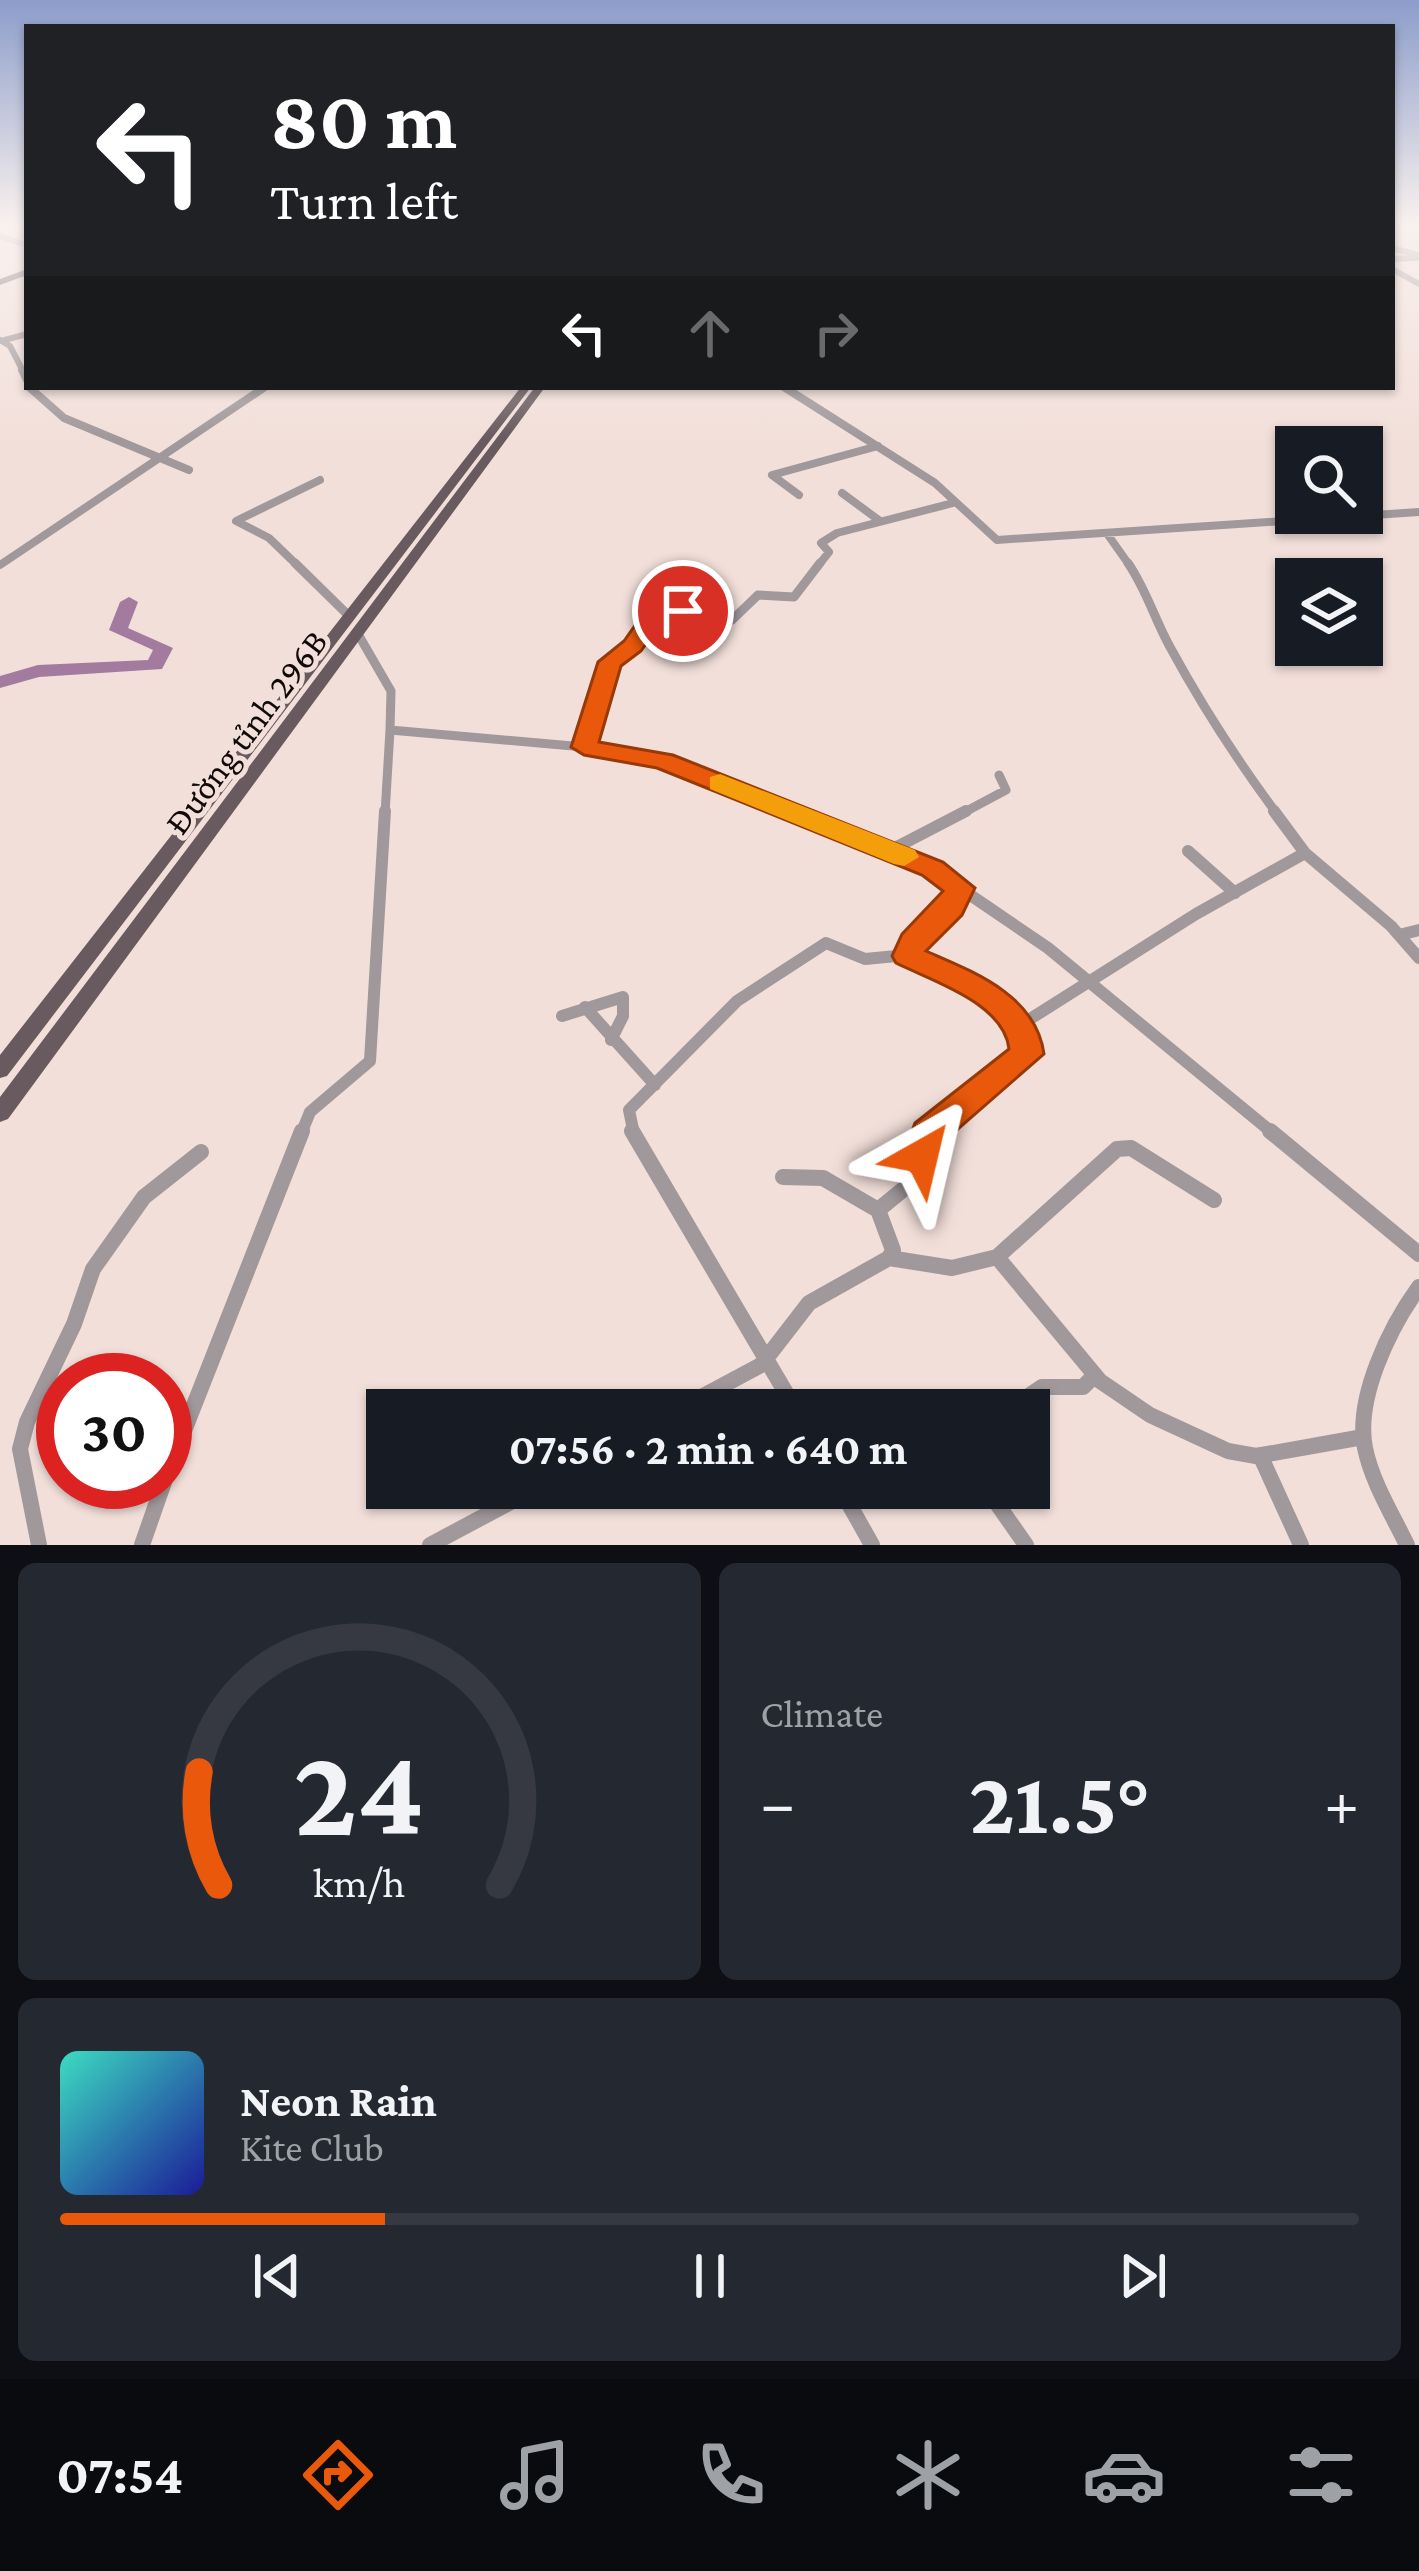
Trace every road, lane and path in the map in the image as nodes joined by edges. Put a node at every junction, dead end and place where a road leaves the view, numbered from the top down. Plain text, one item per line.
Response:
1 (1, 340) edge
2 (24, 370) edge
3 (34, 390) edge
4 (261, 390) edge
5 (524, 390) edge
6 (538, 390) edge
7 (789, 390) edge
8 (878, 446) junction
9 (158, 459) junction
10 (189, 470) dead end
11 (320, 480) dead end
12 (842, 493) dead end
13 (799, 495) dead end
14 (953, 503) junction
15 (1419, 512) edge
16 (880, 521) junction
17 (1108, 535) junction
18 (0, 565) edge
19 (348, 615) junction
20 (358, 634) junction
21 (390, 730) junction
22 (584, 747) junction
23 (999, 775) dead end
24 (890, 851) junction
25 (1188, 851) dead end
26 (1306, 854) junction
27 (960, 888) junction
28 (1235, 893) junction
29 (1419, 930) edge
30 (1399, 934) junction
31 (908, 956) junction
32 (1419, 958) edge
33 (1084, 981) junction
34 (585, 1007) junction
35 (562, 1016) dead end
36 (1018, 1026) junction
37 (611, 1040) junction
38 (0, 1070) edge
39 (655, 1084) junction
40 (0, 1113) edge
41 (201, 1153) dead end
42 (783, 1177) dead end
43 (1214, 1200) dead end
44 (878, 1210) junction
45 (1419, 1254) edge
46 (997, 1257) junction
47 (889, 1258) junction
48 (1419, 1287) edge
49 (768, 1358) junction
50 (1095, 1375) junction
51 (714, 1389) edge
52 (785, 1389) edge
53 (1047, 1389) edge
54 (192, 1412) edge
55 (1363, 1437) junction
56 (1261, 1455) junction
57 (155, 1509) edge
58 (497, 1509) edge
59 (852, 1509) edge
60 (1001, 1509) edge
61 (38, 1545) edge
62 (142, 1545) edge
63 (430, 1545) edge
64 (872, 1545) edge
65 (1026, 1545) edge
66 (1300, 1545) edge
67 (1407, 1545) edge

1 - 2 street
3 - 9 street
4 - 9 street
5 - 19 main road, Đường tỉnh 296B
6 - 20 main road, Đường tỉnh 296B
7 - 8 street
8 - 13 street
8 - 14 street
9 - 10 street
9 - 18 street
11 - 19 street
12 - 16 street
14 - 16 street
14 - 17 street
15 - 17 street
16 - 22 street
17 - 26 street
19 - 38 main road, Đường tỉnh 296B
20 - 21 street
20 - 40 main road, Đường tỉnh 296B
21 - 22 street
21 - 54 street
22 - 24 street
23 - 24 street
24 - 27 street
25 - 28 street
26 - 28 street
26 - 30 street
27 - 31 street
27 - 33 street
28 - 33 street
29 - 30 street
30 - 32 street
31 - 36 street
31 - 39 street
33 - 36 street
33 - 45 street
34 - 35 street
34 - 37 street
34 - 37 street
36 - 44 street
37 - 39 street
39 - 49 street
41 - 61 street
42 - 44 street
43 - 46 street
44 - 47 street
46 - 47 street
46 - 50 street
47 - 49 street
48 - 55 street
49 - 51 street
49 - 52 street
50 - 53 street
50 - 56 street
55 - 56 street
55 - 67 street
56 - 66 street
57 - 62 street
58 - 63 street
59 - 64 street
60 - 65 street

